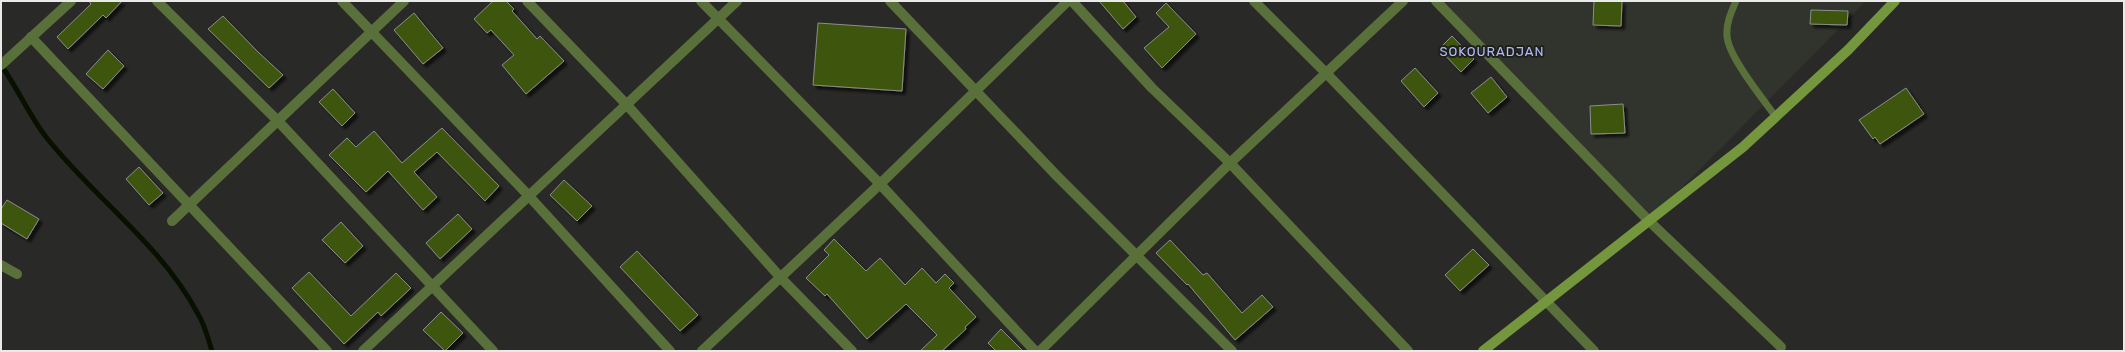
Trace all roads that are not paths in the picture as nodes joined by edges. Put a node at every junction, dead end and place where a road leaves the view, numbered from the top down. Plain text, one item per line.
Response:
1 (71, 1) edge
2 (157, 1) edge
3 (342, 1) edge
4 (404, 1) edge
5 (527, 1) edge
6 (701, 1) edge
7 (737, 1) edge
8 (890, 1) edge
9 (1068, 1) edge
10 (1072, 1) edge
11 (1254, 1) edge
12 (1403, 1) edge
13 (1436, 1) edge
14 (1736, 1) edge
15 (1895, 1) edge
16 (718, 18) junction
17 (371, 32) junction
18 (31, 37) junction
19 (1, 65) edge
20 (1327, 74) junction
21 (975, 92) junction
22 (627, 105) junction
23 (1776, 117) junction
24 (278, 121) junction
25 (1230, 163) junction
26 (880, 184) junction
27 (528, 195) junction
28 (189, 205) junction
29 (172, 221) dead end
30 (1649, 221) junction
31 (1136, 255) junction
32 (1, 264) edge
33 (17, 274) dead end
34 (781, 278) junction
35 (433, 285) junction
36 (1547, 302) junction
37 (1782, 348) dead end
38 (327, 351) edge
39 (363, 351) edge
40 (493, 351) edge
41 (670, 351) edge
42 (702, 351) edge
43 (852, 351) edge
44 (1035, 351) edge
45 (1040, 351) edge
46 (1232, 351) edge
47 (1408, 351) edge
48 (1484, 351) edge
49 (1594, 351) edge

1 - 18 street
2 - 24 street
3 - 17 street
4 - 17 street
5 - 22 street
6 - 16 street
7 - 16 street
8 - 21 street
9 - 21 street
10 - 25 street
11 - 20 street
12 - 20 street
13 - 30 street
14 - 23 lane
15 - 23 main road
16 - 22 street
16 - 26 street
17 - 24 street
17 - 27 street
18 - 19 street
18 - 28 street
20 - 25 street
20 - 36 street
21 - 26 street
21 - 31 street
22 - 27 street
22 - 34 street
23 - 30 main road
24 - 28 street
24 - 35 street
25 - 31 street
25 - 47 street
26 - 34 street
26 - 44 street
27 - 35 street
27 - 41 street
28 - 29 street
28 - 38 street
30 - 36 main road
30 - 37 street
31 - 45 street
31 - 46 street
32 - 33 street
34 - 42 street
34 - 43 street
35 - 39 street
35 - 40 street
36 - 48 main road
36 - 49 street

